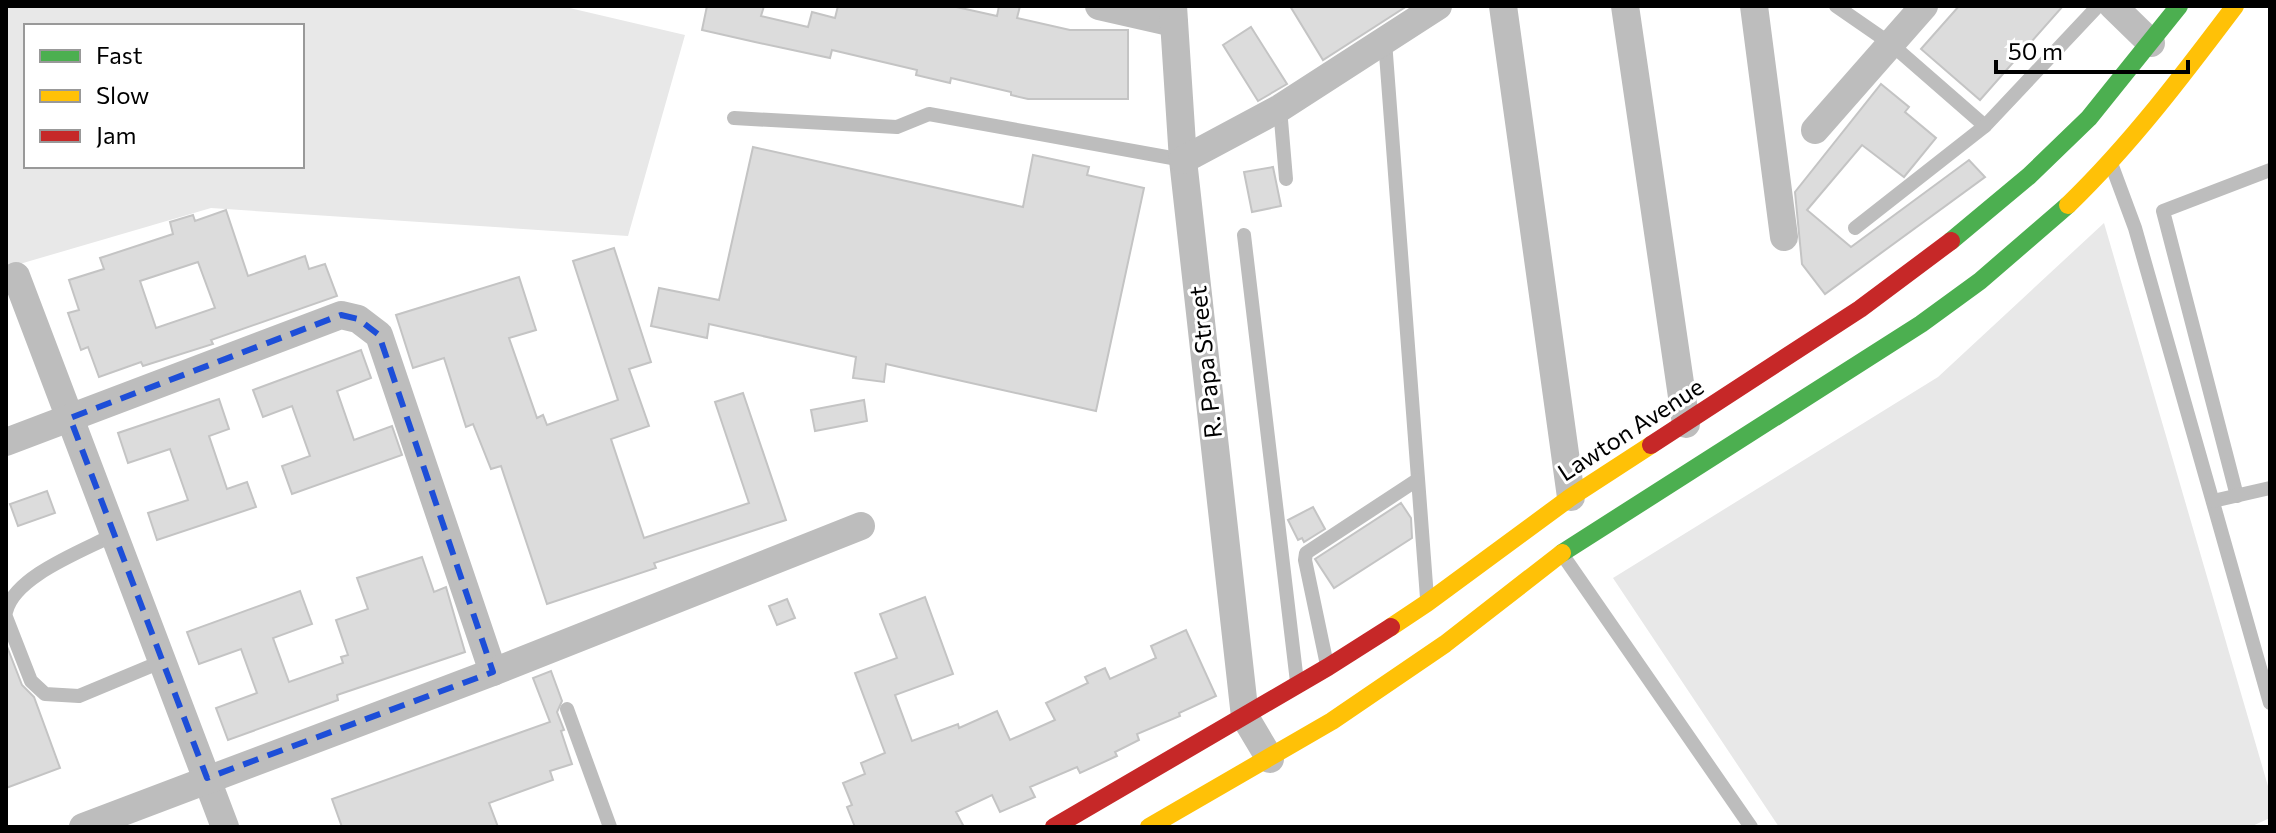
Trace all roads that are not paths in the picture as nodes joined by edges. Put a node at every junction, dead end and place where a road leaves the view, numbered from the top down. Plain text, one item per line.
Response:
1 (1099, 6) edge
2 (1438, 6) edge
3 (1503, 6) edge
4 (1625, 6) edge
5 (1754, 6) edge
6 (1836, 6) edge
7 (1924, 6) edge
8 (2098, 6) edge
9 (2113, 6) edge
10 (2179, 6) edge
11 (2235, 6) edge
12 (1174, 15) edge
13 (1385, 40) junction
14 (2151, 43) junction
15 (1891, 44) junction
16 (1280, 108) junction
17 (734, 118) dead end
18 (1985, 126) junction
19 (1815, 130) dead end
20 (1183, 160) junction
21 (2111, 163) junction
22 (2270, 170) edge
23 (1286, 179) dead end
24 (1855, 228) dead end
25 (1244, 235) dead end
26 (1784, 237) dead end
27 (16, 276) dead end
28 (70, 418) junction
29 (1686, 424) junction
30 (6, 442) edge
31 (1417, 480) junction
32 (2270, 488) edge
33 (2237, 496) junction
34 (1571, 497) junction
35 (2213, 501) junction
36 (861, 526) dead end
37 (115, 534) junction
38 (1562, 553) junction
39 (1427, 603) junction
40 (6, 615) edge
41 (163, 661) junction
42 (1328, 667) junction
43 (493, 672) junction
44 (1297, 686) junction
45 (2270, 703) edge
46 (567, 709) dead end
47 (1245, 717) junction
48 (1270, 759) junction
49 (207, 778) junction
50 (83, 827) edge
51 (225, 827) edge
52 (610, 827) edge
53 (1054, 827) edge
54 (1149, 827) edge
55 (1751, 827) edge

1 - 12 street
2 - 13 street
3 - 34 street
4 - 29 street
5 - 26 street
6 - 15 lane
7 - 15 street
8 - 18 lane
9 - 14 street
10 - 14 main road, Lawton Avenue
11 - 21 main road
12 - 20 street, R. Papa Street
13 - 16 street
13 - 31 lane
14 - 29 main road, Lawton Avenue
15 - 18 lane
15 - 19 street
16 - 20 street
16 - 23 lane
17 - 20 lane
18 - 24 lane
20 - 47 street, R. Papa Street
21 - 35 lane
21 - 38 main road
22 - 33 lane
25 - 44 lane
27 - 28 street
28 - 30 street
28 - 37 street
28 - 43 street
29 - 34 main road, Lawton Avenue
31 - 39 lane
31 - 42 lane
32 - 33 lane
33 - 35 lane
34 - 39 main road, Lawton Avenue
35 - 45 lane
36 - 43 street
37 - 40 lane
37 - 41 street
38 - 48 main road
38 - 55 lane
39 - 42 main road, Lawton Avenue
40 - 41 lane
41 - 49 street
42 - 44 main road, Lawton Avenue
43 - 49 street
44 - 47 main road, Lawton Avenue
46 - 52 lane
47 - 48 street
47 - 53 main road, Lawton Avenue
48 - 54 main road
49 - 50 street
49 - 51 street

